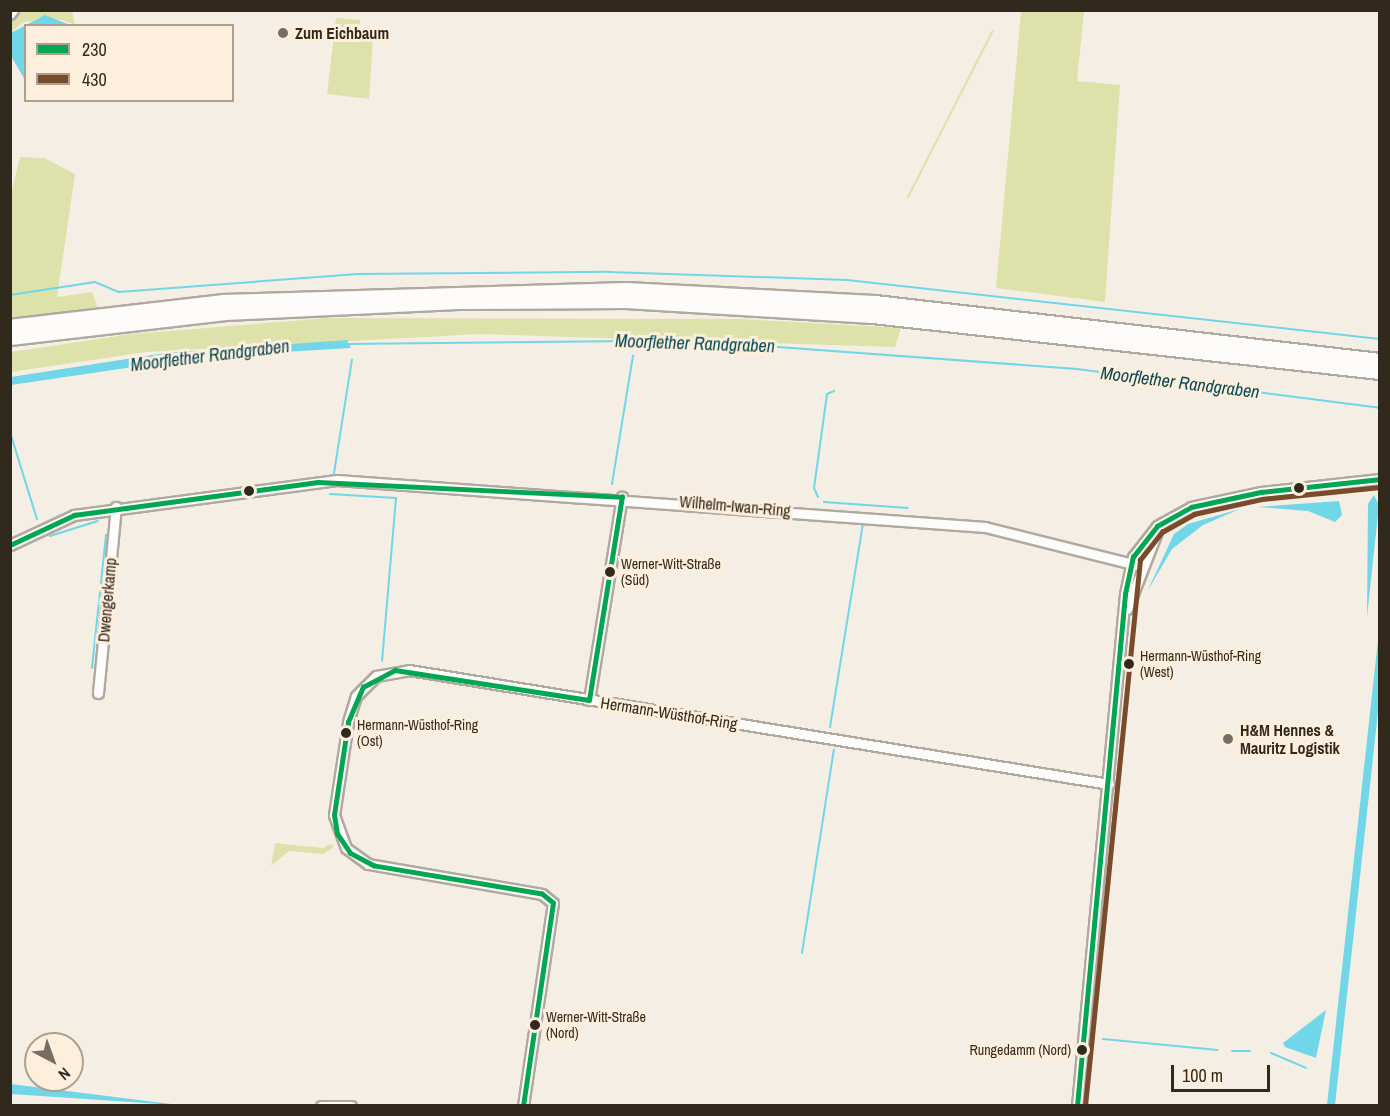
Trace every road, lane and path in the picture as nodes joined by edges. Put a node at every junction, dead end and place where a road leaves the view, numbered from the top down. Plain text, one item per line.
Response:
1 (10, 327) edge
2 (10, 339) edge
3 (1380, 361) edge
4 (1380, 372) edge
5 (1379, 479) edge
6 (622, 497) junction
7 (116, 507) junction
8 (10, 545) edge
9 (1135, 565) junction
10 (98, 693) dead end
11 (589, 700) junction
12 (1109, 784) junction
13 (321, 1106) edge
14 (351, 1106) edge
15 (523, 1106) edge
16 (1077, 1106) edge

1 - 3 highway
2 - 4 highway
5 - 9 street
6 - 7 street, Wilhelm-Iwan-Ring
6 - 9 street, Wilhelm-Iwan-Ring
6 - 11 street
7 - 8 street, Wilhelm-Iwan-Ring
7 - 10 street, Dwengerkamp
9 - 12 street
11 - 12 street, Hermann-Wüsthof-Ring
11 - 15 street, Hermann-Wüsthof-Ring
12 - 16 street
13 - 14 street

